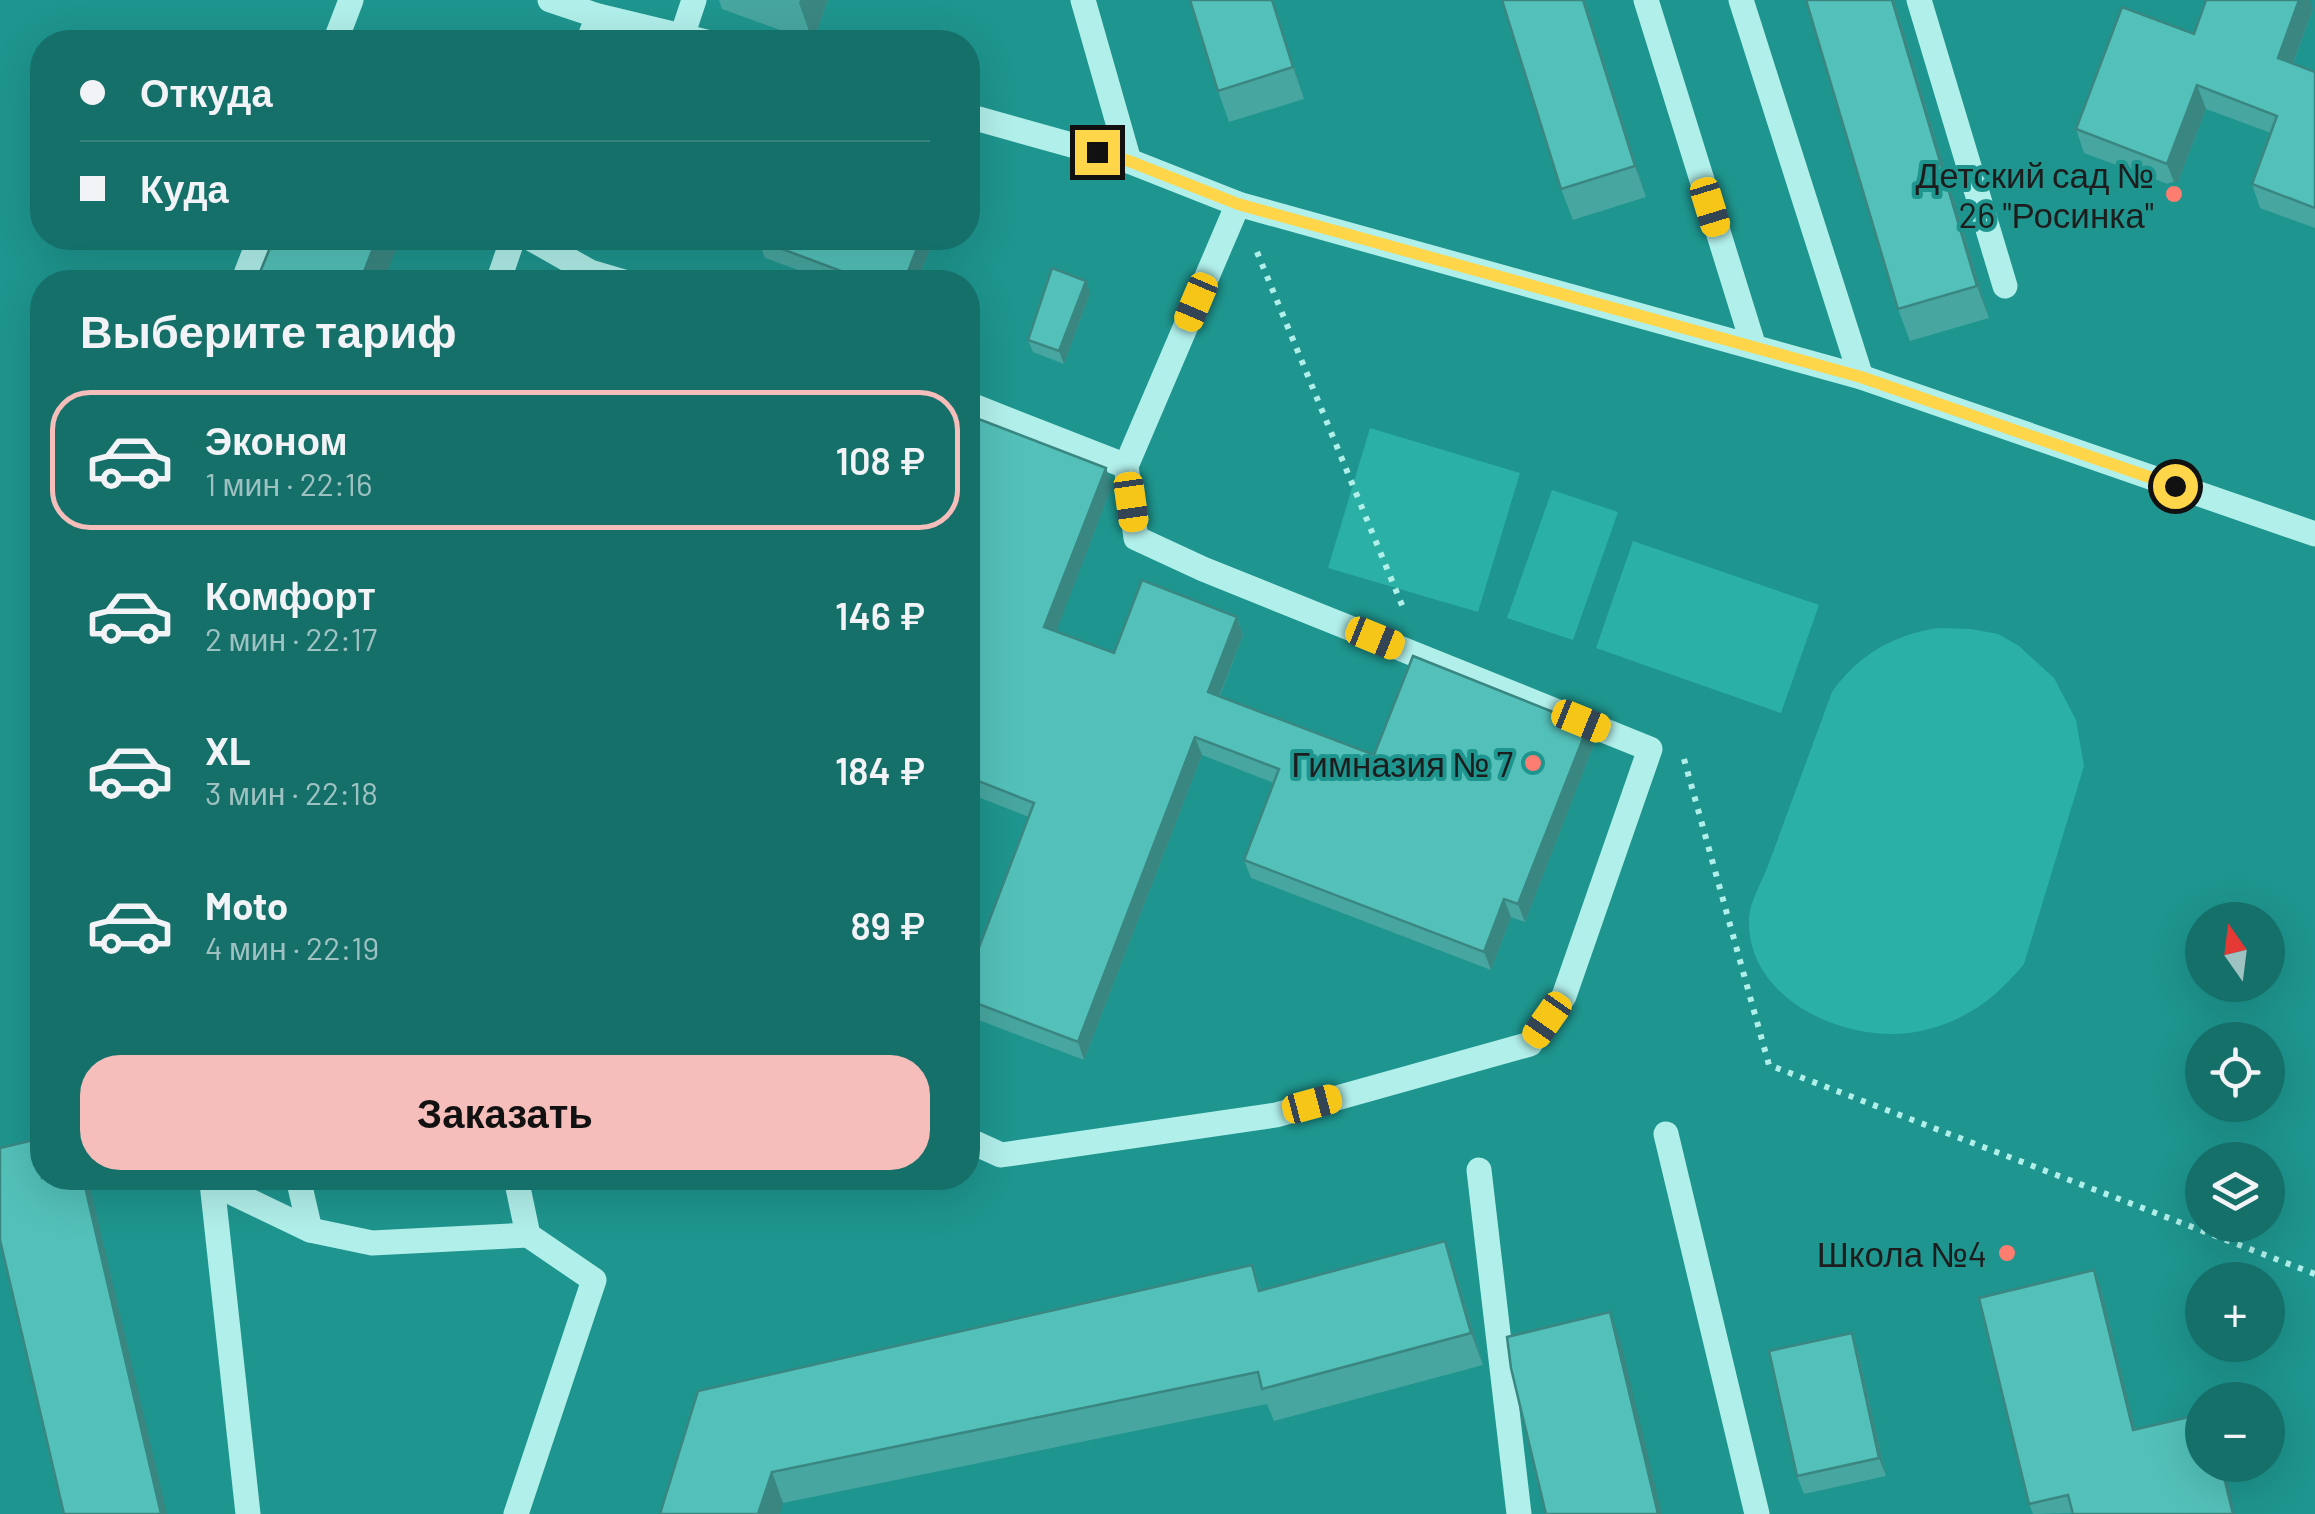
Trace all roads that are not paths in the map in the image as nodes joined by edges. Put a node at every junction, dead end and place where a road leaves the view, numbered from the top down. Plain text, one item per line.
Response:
1 (352, 0) edge
2 (550, 0) edge
3 (694, 0) edge
4 (1083, 0) edge
5 (1646, 0) edge
6 (1741, 0) edge
7 (1919, 0) edge
8 (598, 16) junction
9 (340, 30) edge
10 (593, 30) edge
11 (656, 30) edge
12 (694, 30) edge
13 (980, 119) edge
14 (1129, 161) junction
15 (1238, 204) junction
16 (551, 250) edge
17 (586, 270) edge
18 (2005, 286) dead end
19 (1753, 344) junction
20 (1861, 377) junction
21 (980, 409) edge
22 (1126, 466) junction
23 (2315, 534) edge
24 (1666, 1134) dead end
25 (980, 1145) edge
26 (1480, 1170) dead end
27 (211, 1190) edge
28 (230, 1190) edge
29 (301, 1190) edge
30 (519, 1190) edge
31 (310, 1230) junction
32 (528, 1235) junction
33 (248, 1514) edge
34 (516, 1514) edge
35 (1520, 1514) edge
36 (1757, 1514) edge

1 - 9 lane
2 - 8 lane
3 - 12 lane
4 - 14 lane
5 - 19 lane
6 - 20 lane
7 - 18 lane
8 - 10 lane
8 - 11 lane
13 - 14 lane
14 - 15 lane
15 - 19 lane
15 - 22 lane
16 - 17 lane
19 - 20 lane
20 - 23 lane
21 - 22 lane
22 - 25 lane
24 - 36 lane
26 - 35 lane
27 - 33 lane
28 - 31 lane
29 - 31 lane
30 - 32 lane
31 - 32 lane
32 - 34 lane

